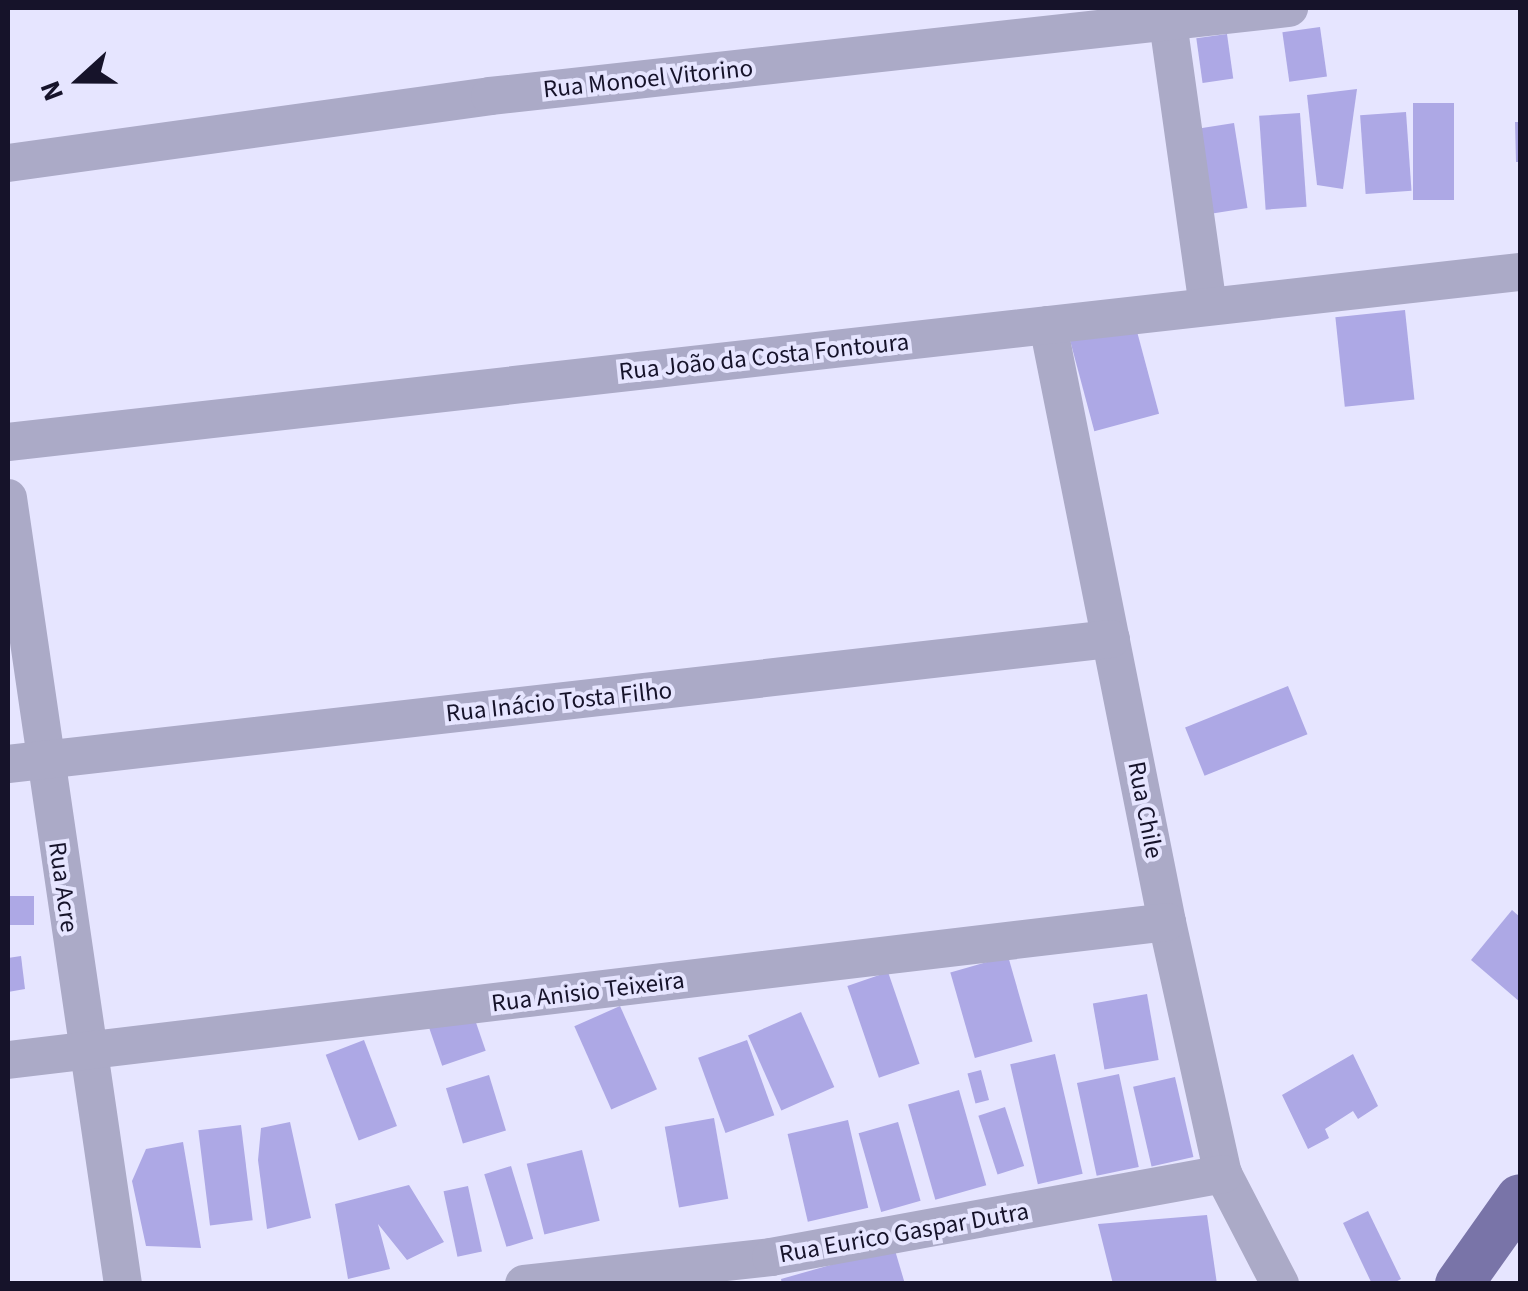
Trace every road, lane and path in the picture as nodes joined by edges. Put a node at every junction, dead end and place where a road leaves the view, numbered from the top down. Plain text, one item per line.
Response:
1 (1289, 8) edge
2 (1167, 16) edge
3 (8, 163) edge
4 (1519, 284) edge
5 (1208, 306) junction
6 (1048, 325) junction
7 (8, 442) edge
8 (8, 498) edge
9 (1111, 639) junction
10 (26, 762) edge
11 (1168, 922) junction
12 (88, 1052) junction
13 (8, 1060) edge
14 (1223, 1174) junction
15 (1520, 1198) edge
16 (125, 1281) edge
17 (524, 1284) edge
18 (1280, 1284) edge
19 (1459, 1284) edge

1 - 2 street, Rua Monoel Vitorino
2 - 3 street, Rua Monoel Vitorino
2 - 5 street
4 - 5 street, Rua João da Costa Fontoura
5 - 6 street, Rua João da Costa Fontoura
6 - 7 street, Rua João da Costa Fontoura
6 - 9 street, Rua Chile
8 - 10 street, Rua Acre
9 - 10 street, Rua Inácio Tosta Filho
9 - 11 street, Rua Chile
10 - 12 street, Rua Acre
11 - 12 street, Rua Anisio Teixeira
11 - 14 street, Rua Chile
12 - 13 street, Rua Anisio Teixeira
12 - 16 street, Rua Acre
14 - 17 street, Rua Eurico Gaspar Dutra
14 - 18 street, Rua Chile
15 - 19 main road

